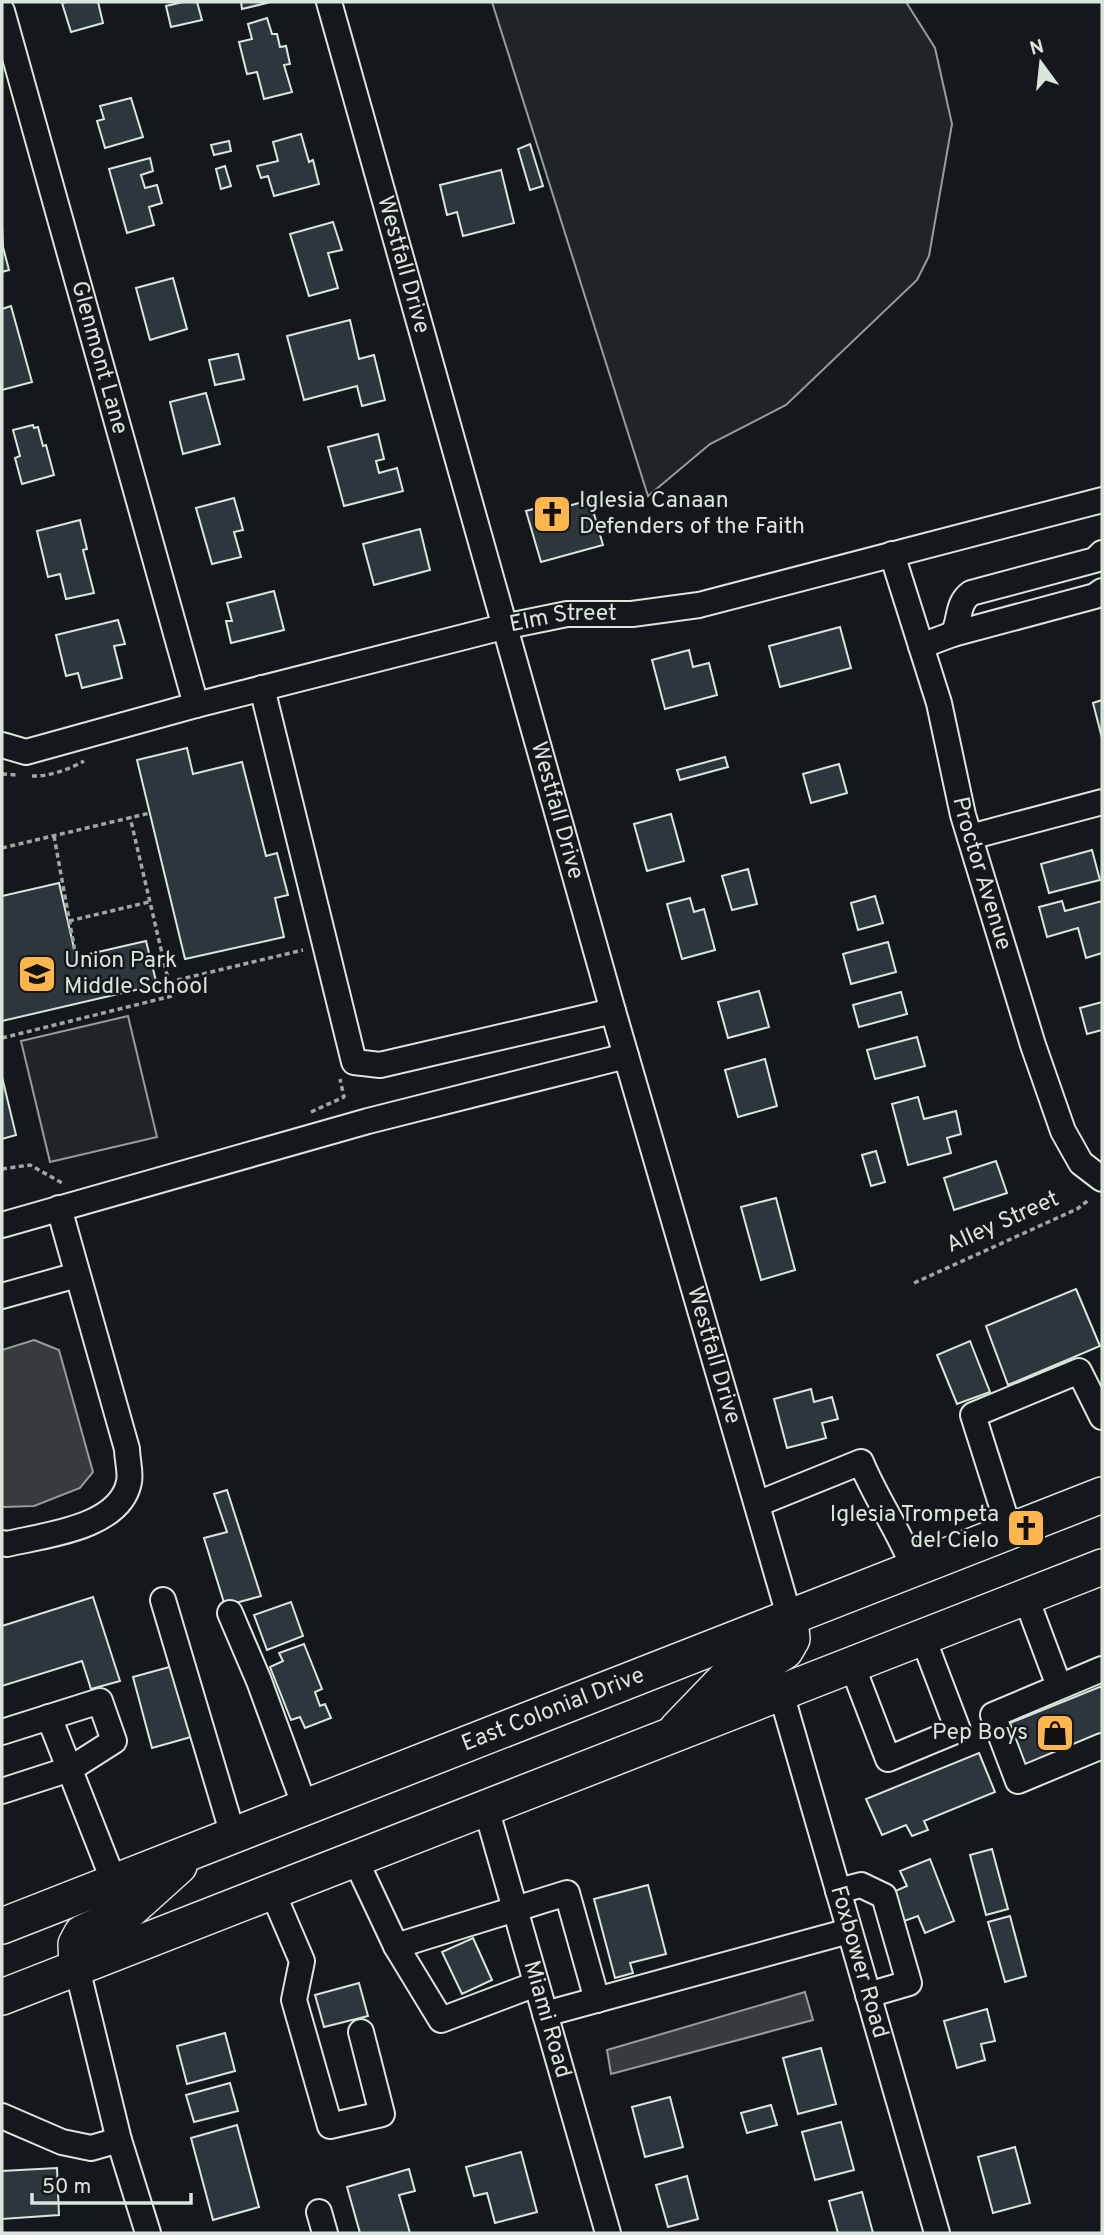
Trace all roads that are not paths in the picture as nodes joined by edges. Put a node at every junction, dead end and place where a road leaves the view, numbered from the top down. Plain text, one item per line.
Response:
1 (330, 2) edge
2 (2, 11) edge
3 (1101, 506) edge
4 (1102, 553) edge
5 (892, 554) junction
6 (1102, 591) edge
7 (503, 626) junction
8 (953, 634) junction
9 (921, 646) junction
10 (262, 688) junction
11 (196, 705) junction
12 (2, 745) edge
13 (1102, 802) edge
14 (970, 837) junction
15 (613, 1011) junction
16 (626, 1056) junction
17 (1098, 1187) edge
18 (64, 1197) junction
19 (2, 1225) edge
20 (77, 1275) junction
21 (2, 1296) edge
22 (1102, 1417) edge
23 (1102, 1495) edge
24 (757, 1504) junction
25 (1010, 1532) junction
26 (2, 1543) edge
27 (1102, 1567) edge
28 (914, 1569) junction
29 (1027, 1598) junction
30 (163, 1600) dead end
31 (230, 1613) dead end
32 (790, 1619) junction
33 (923, 1638) junction
34 (852, 1665) junction
35 (1102, 1669) edge
36 (1059, 1686) junction
37 (781, 1693) junction
38 (49, 1717) junction
39 (2, 1732) edge
40 (669, 1736) junction
41 (1102, 1746) edge
42 (70, 1769) junction
43 (2, 1791) edge
44 (305, 1807) junction
45 (486, 1808) junction
46 (233, 1835) junction
47 (198, 1849) junction
48 (355, 1859) junction
49 (114, 1882) junction
50 (272, 1891) junction
51 (838, 1891) junction
52 (514, 1908) junction
53 (2, 1926) edge
54 (849, 1931) junction
55 (396, 1946) junction
56 (76, 1968) junction
57 (536, 1984) junction
58 (868, 1995) junction
59 (2, 1997) edge
60 (597, 2000) junction
61 (545, 2014) junction
62 (361, 2032) dead end
63 (2, 2116) edge
64 (119, 2140) junction
65 (148, 2233) edge
66 (608, 2233) edge
67 (937, 2233) edge

1 - 7 street, Westfall Drive
2 - 11 street, Glenmont Lane
3 - 5 street, Elm Street
4 - 8 street
5 - 7 street, Elm Street
5 - 9 street, Proctor Avenue
6 - 8 street
7 - 10 street, Elm Street
7 - 15 street, Westfall Drive
8 - 9 street
9 - 14 street, Proctor Avenue
10 - 11 street, Elm Street
10 - 15 street
11 - 12 street, Elm Street
13 - 14 street
14 - 17 street, Proctor Avenue
15 - 16 street, Westfall Drive
16 - 18 street
16 - 24 street, Westfall Drive
18 - 19 street
18 - 20 street
20 - 21 street
20 - 26 street
22 - 25 street
23 - 25 highway, East Colonial Drive
24 - 28 street
24 - 32 street, Westfall Drive
25 - 28 highway, East Colonial Drive
27 - 29 highway
28 - 32 highway, East Colonial Drive
29 - 33 highway
29 - 36 street
30 - 46 street
31 - 44 street
32 - 40 highway
32 - 44 highway, East Colonial Drive
33 - 34 highway
33 - 34 street
34 - 37 highway
35 - 36 street
36 - 41 street
37 - 40 highway
37 - 51 street, Foxbower Road
38 - 39 street
38 - 42 street
38 - 42 street
40 - 45 highway
42 - 43 street
42 - 49 street
44 - 46 highway, East Colonial Drive
45 - 48 highway
45 - 52 street, Miami Road
46 - 47 highway, East Colonial Drive
47 - 49 highway, East Colonial Drive
47 - 56 highway
48 - 50 highway
48 - 55 street
49 - 53 highway, East Colonial Drive
50 - 56 highway
50 - 62 street
51 - 54 street, Foxbower Road
51 - 58 street
52 - 55 street
52 - 57 street, Miami Road
52 - 60 street
54 - 58 street, Foxbower Road
54 - 60 street
55 - 57 street
56 - 59 highway
56 - 64 street
57 - 61 street, Miami Road
58 - 67 street, Foxbower Road
60 - 61 street
61 - 66 street, Miami Road
63 - 64 street
64 - 65 street

